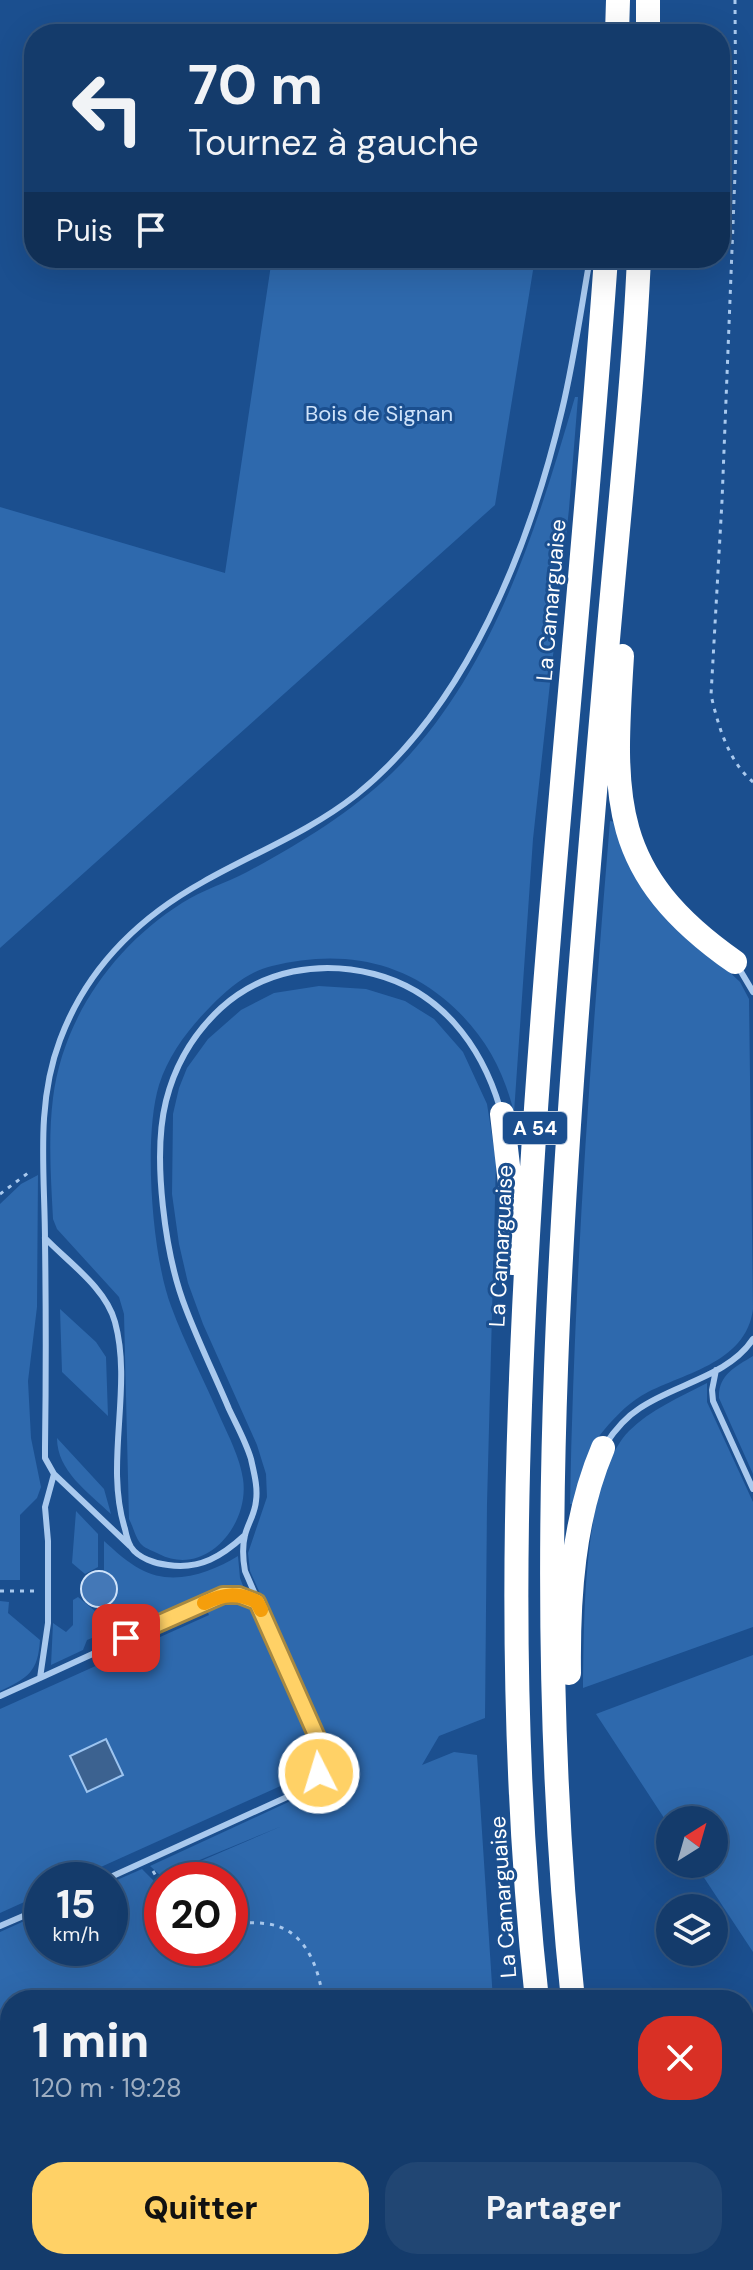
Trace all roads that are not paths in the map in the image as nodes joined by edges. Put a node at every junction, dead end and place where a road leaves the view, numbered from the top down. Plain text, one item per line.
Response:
1 (618, 0) edge
2 (648, 0) edge
3 (617, 24) edge
4 (648, 24) edge
5 (588, 268) edge
6 (605, 268) edge
7 (638, 268) edge
8 (633, 343) junction
9 (744, 966) edge
10 (753, 992) edge
11 (502, 1114) joint
12 (45, 1238) junction
13 (752, 1341) edge
14 (716, 1369) junction
15 (518, 1414) junction
16 (603, 1448) joint
17 (54, 1474) junction
18 (753, 1489) edge
19 (245, 1535) junction
20 (130, 1546) junction
21 (257, 1602) junction
22 (40, 1678) junction
23 (0, 1696) edge
24 (128, 1869) edge
25 (24, 1916) edge
26 (0, 1926) edge
27 (571, 1980) edge
28 (536, 1990) edge

1 - 3 highway
2 - 4 highway
5 - 12 lane
6 - 15 highway, La Camarguaise / A 54
7 - 8 highway, A 54
8 - 9 highway
8 - 27 highway, A 54
9 - 10 lane
11 - 15 highway
11 - 19 lane
12 - 17 lane
12 - 20 lane
13 - 14 lane
14 - 16 lane
14 - 18 lane
15 - 28 highway, La Camarguaise / A 54
16 - 27 highway
17 - 20 lane
17 - 22 lane
19 - 20 lane
19 - 21 lane
21 - 22 lane
21 - 24 lane
22 - 23 lane
25 - 26 lane

